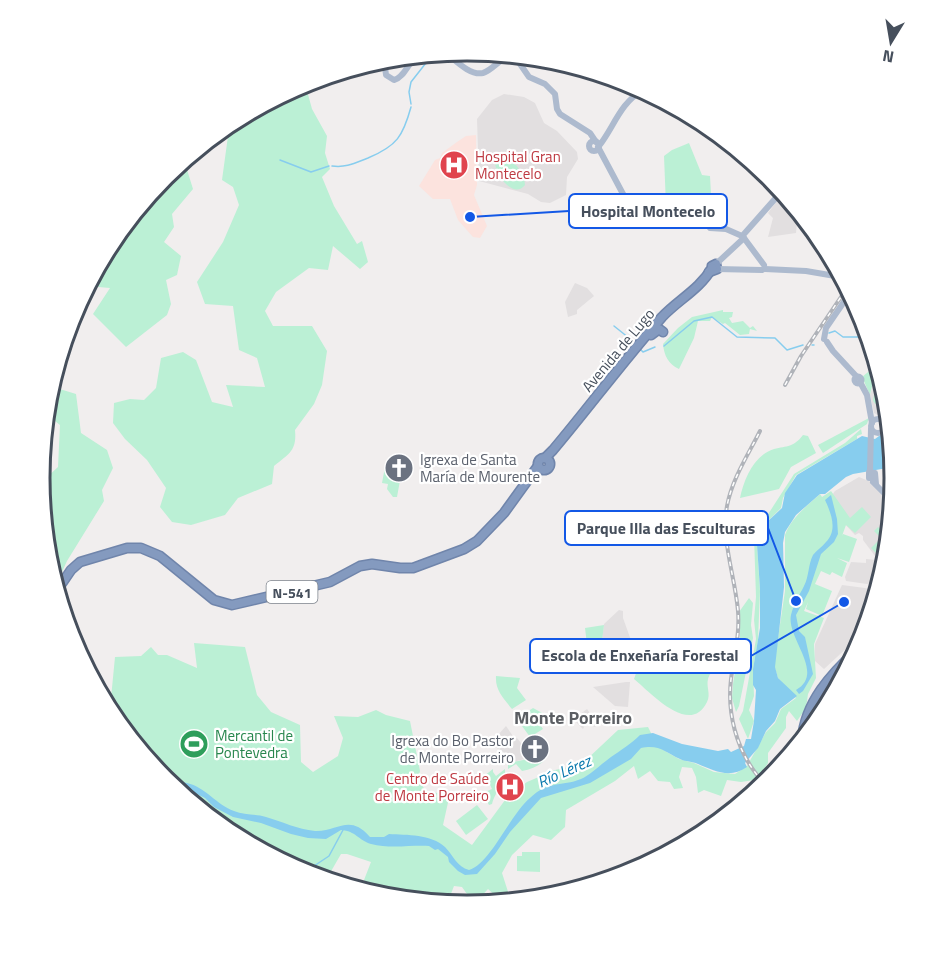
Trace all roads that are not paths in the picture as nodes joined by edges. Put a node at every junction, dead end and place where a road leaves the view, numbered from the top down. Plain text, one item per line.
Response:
1 (456, 61) edge
2 (498, 62) edge
3 (522, 65) edge
4 (408, 66) edge
5 (385, 69) edge
6 (635, 97) edge
7 (598, 144) junction
8 (776, 198) edge
9 (744, 236) junction
10 (716, 267) junction
11 (762, 267) junction
12 (831, 275) edge
13 (682, 300) junction
14 (844, 302) edge
15 (638, 345) junction
16 (878, 423) edge
17 (879, 433) edge
18 (884, 490) edge
19 (63, 582) edge
20 (837, 668) edge
21 (833, 677) edge
22 (814, 708) edge
23 (806, 719) edge

1 - 2 main road
3 - 7 main road
4 - 5 main road
6 - 7 main road
7 - 9 main road
8 - 9 main road
9 - 10 main road
9 - 11 main road
10 - 11 main road
10 - 13 highway, Avenida de Lugo / N-541
11 - 12 main road
13 - 15 highway, Avenida de Lugo / N-541
13 - 15 highway
14 - 16 main road
15 - 19 highway, Avenida de Lugo / N-541
16 - 17 main road
17 - 18 main road
20 - 23 highway
21 - 22 highway

